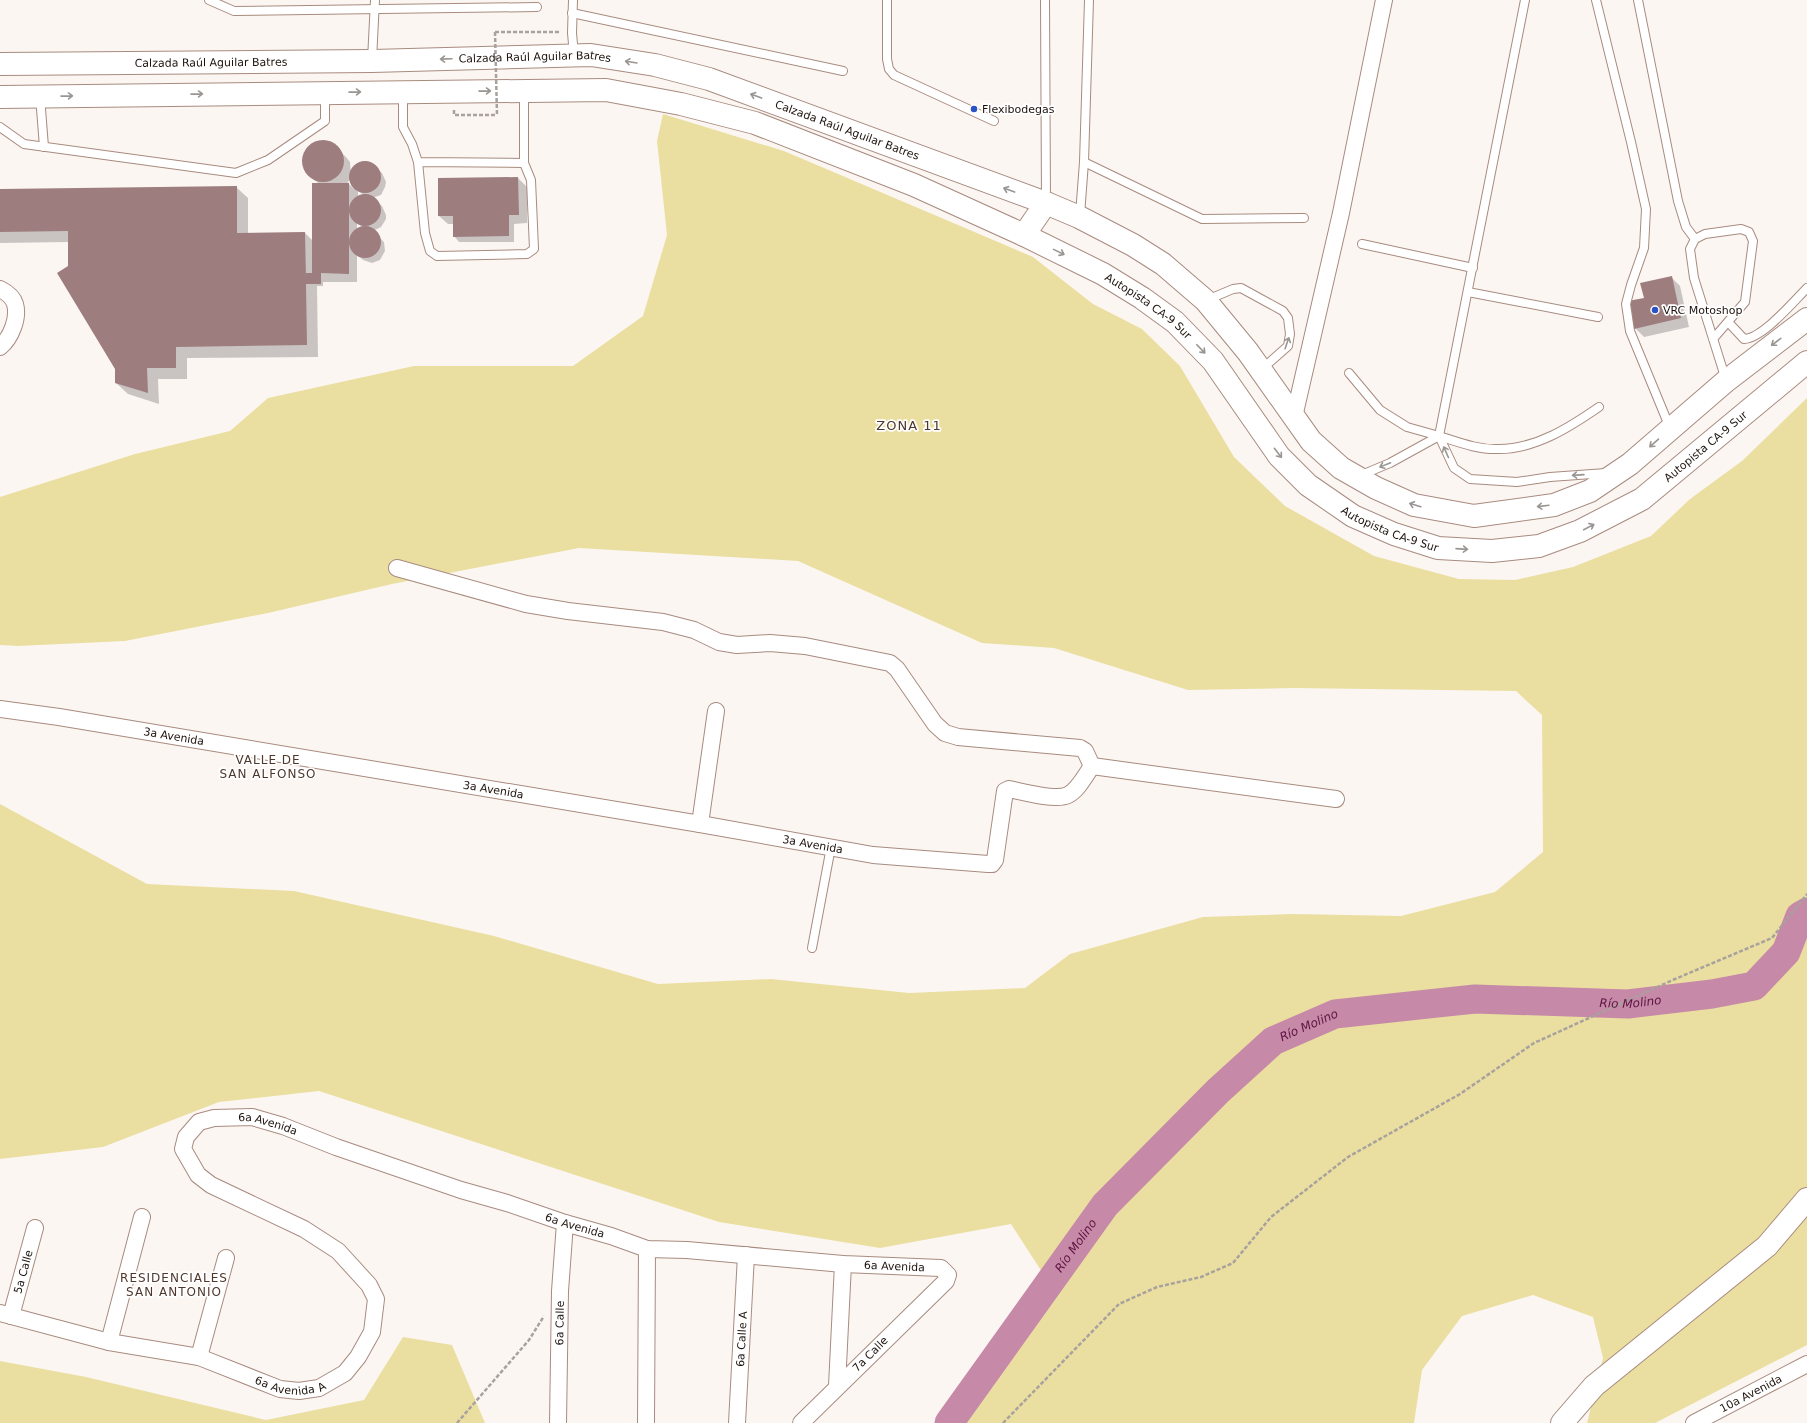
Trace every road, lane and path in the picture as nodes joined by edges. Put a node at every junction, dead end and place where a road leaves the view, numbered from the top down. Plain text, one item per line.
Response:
1 (209, 0) edge
2 (375, 0) edge
3 (573, 0) edge
4 (887, 0) edge
5 (1045, 0) edge
6 (1089, 0) edge
7 (1384, 0) edge
8 (1525, 0) edge
9 (1596, 0) edge
10 (1638, 0) edge
11 (537, 7) dead end
12 (374, 10) junction
13 (572, 13) junction
14 (551, 31) dead end
15 (574, 56) junction
16 (372, 61) junction
17 (0, 64) edge
18 (843, 71) dead end
19 (524, 90) junction
20 (325, 92) junction
21 (403, 92) junction
22 (40, 96) junction
23 (0, 97) edge
24 (454, 115) dead end
25 (994, 121) dead end
26 (0, 127) edge
27 (44, 148) junction
28 (418, 162) junction
29 (1084, 162) junction
30 (524, 163) junction
31 (1046, 203) junction
32 (1079, 217) junction
33 (1304, 218) dead end
34 (1024, 235) junction
35 (1695, 239) junction
36 (1362, 244) dead end
37 (1473, 268) junction
38 (1807, 288) edge
39 (0, 289) edge
40 (1468, 292) junction
41 (1206, 301) junction
42 (1598, 316) dead end
43 (1807, 319) edge
44 (1729, 323) junction
45 (1713, 339) junction
46 (0, 347) edge
47 (1807, 362) edge
48 (1261, 370) junction
49 (1349, 373) dead end
50 (1726, 381) junction
51 (1599, 407) dead end
52 (1294, 417) junction
53 (1671, 429) junction
54 (1439, 436) junction
55 (1617, 472) junction
56 (1356, 477) junction
57 (397, 568) dead end
58 (0, 709) edge
59 (716, 711) dead end
60 (1092, 766) junction
61 (1336, 799) dead end
62 (700, 824) junction
63 (831, 848) junction
64 (1807, 894) edge
65 (812, 948) dead end
66 (199, 1122) joint
67 (1807, 1199) edge
68 (142, 1217) dead end
69 (565, 1223) junction
70 (35, 1228) dead end
71 (647, 1249) junction
72 (746, 1255) junction
73 (226, 1258) dead end
74 (844, 1264) junction
75 (940, 1286) joint
76 (5, 1314) edge
77 (544, 1315) dead end
78 (109, 1342) junction
79 (198, 1357) junction
80 (1807, 1364) edge
81 (837, 1386) junction
82 (1717, 1418) edge
83 (457, 1423) edge
84 (558, 1423) edge
85 (646, 1423) edge
86 (737, 1423) edge
87 (800, 1423) edge
88 (1003, 1423) edge
89 (1562, 1423) edge
90 (1694, 1423) edge

1 - 12 lane
2 - 12 lane
3 - 13 lane
4 - 25 lane
5 - 31 lane
6 - 29 lane
7 - 52 street
8 - 37 lane
9 - 53 lane
10 - 35 lane
11 - 12 lane
12 - 16 lane
13 - 15 lane
13 - 18 lane
14 - 24 path, bridge
15 -> 16 main road, Calzada Raúl Aguilar Batres
31 -> 15 main road, Calzada Raúl Aguilar Batres
16 - 17 main road, Calzada Raúl Aguilar Batres
21 -> 19 main road
19 - 30 lane
19 - 34 main road
20 -> 21 main road
22 -> 20 main road
20 - 27 lane
21 - 28 lane
22 - 23 main road
22 - 27 lane
26 - 27 lane
28 - 30 lane
28 - 30 lane
29 - 32 lane
29 - 33 lane
31 - 32 main road
31 - 34 main road
32 - 41 main road
34 -> 47 main road, Autopista CA-9 Sur
35 - 44 lane
35 - 45 lane
36 - 37 lane
37 - 40 lane
38 - 44 lane
39 - 46 street
40 - 42 lane
40 - 54 lane
41 - 48 main road
48 -> 41 lane
43 -> 50 main road
44 - 45 lane
45 - 50 lane
48 - 52 main road
49 - 54 lane
50 - 53 main road
51 - 54 lane
52 - 56 main road
53 -> 55 main road
55 -> 54 lane
54 -> 56 lane
55 -> 56 main road
57 - 60 street
58 - 62 street, 3a Avenida
59 - 62 street
60 - 61 street
60 - 63 street, 3a Avenida
62 - 63 street, 3a Avenida
63 - 65 lane
64 - 88 path
66 - 69 street, 6a Avenida
66 - 79 street, 6a Avenida A
67 - 89 main road
68 - 78 street
69 - 71 street, 6a Avenida
69 - 84 street, 6a Calle
70 - 76 street, 5a Calle
71 - 72 street, 6a Avenida
71 - 85 street
72 - 74 street, 6a Avenida
72 - 86 street, 6a Calle A
73 - 79 street
74 - 75 street, 6a Avenida
74 - 81 street
75 - 81 street, 7a Calle
76 - 78 street, 6a Avenida A
77 - 83 path
78 - 79 street, 6a Avenida A
80 - 82 street, 10a Avenida
81 - 87 street, 7a Calle
82 - 90 street, 10a Avenida

